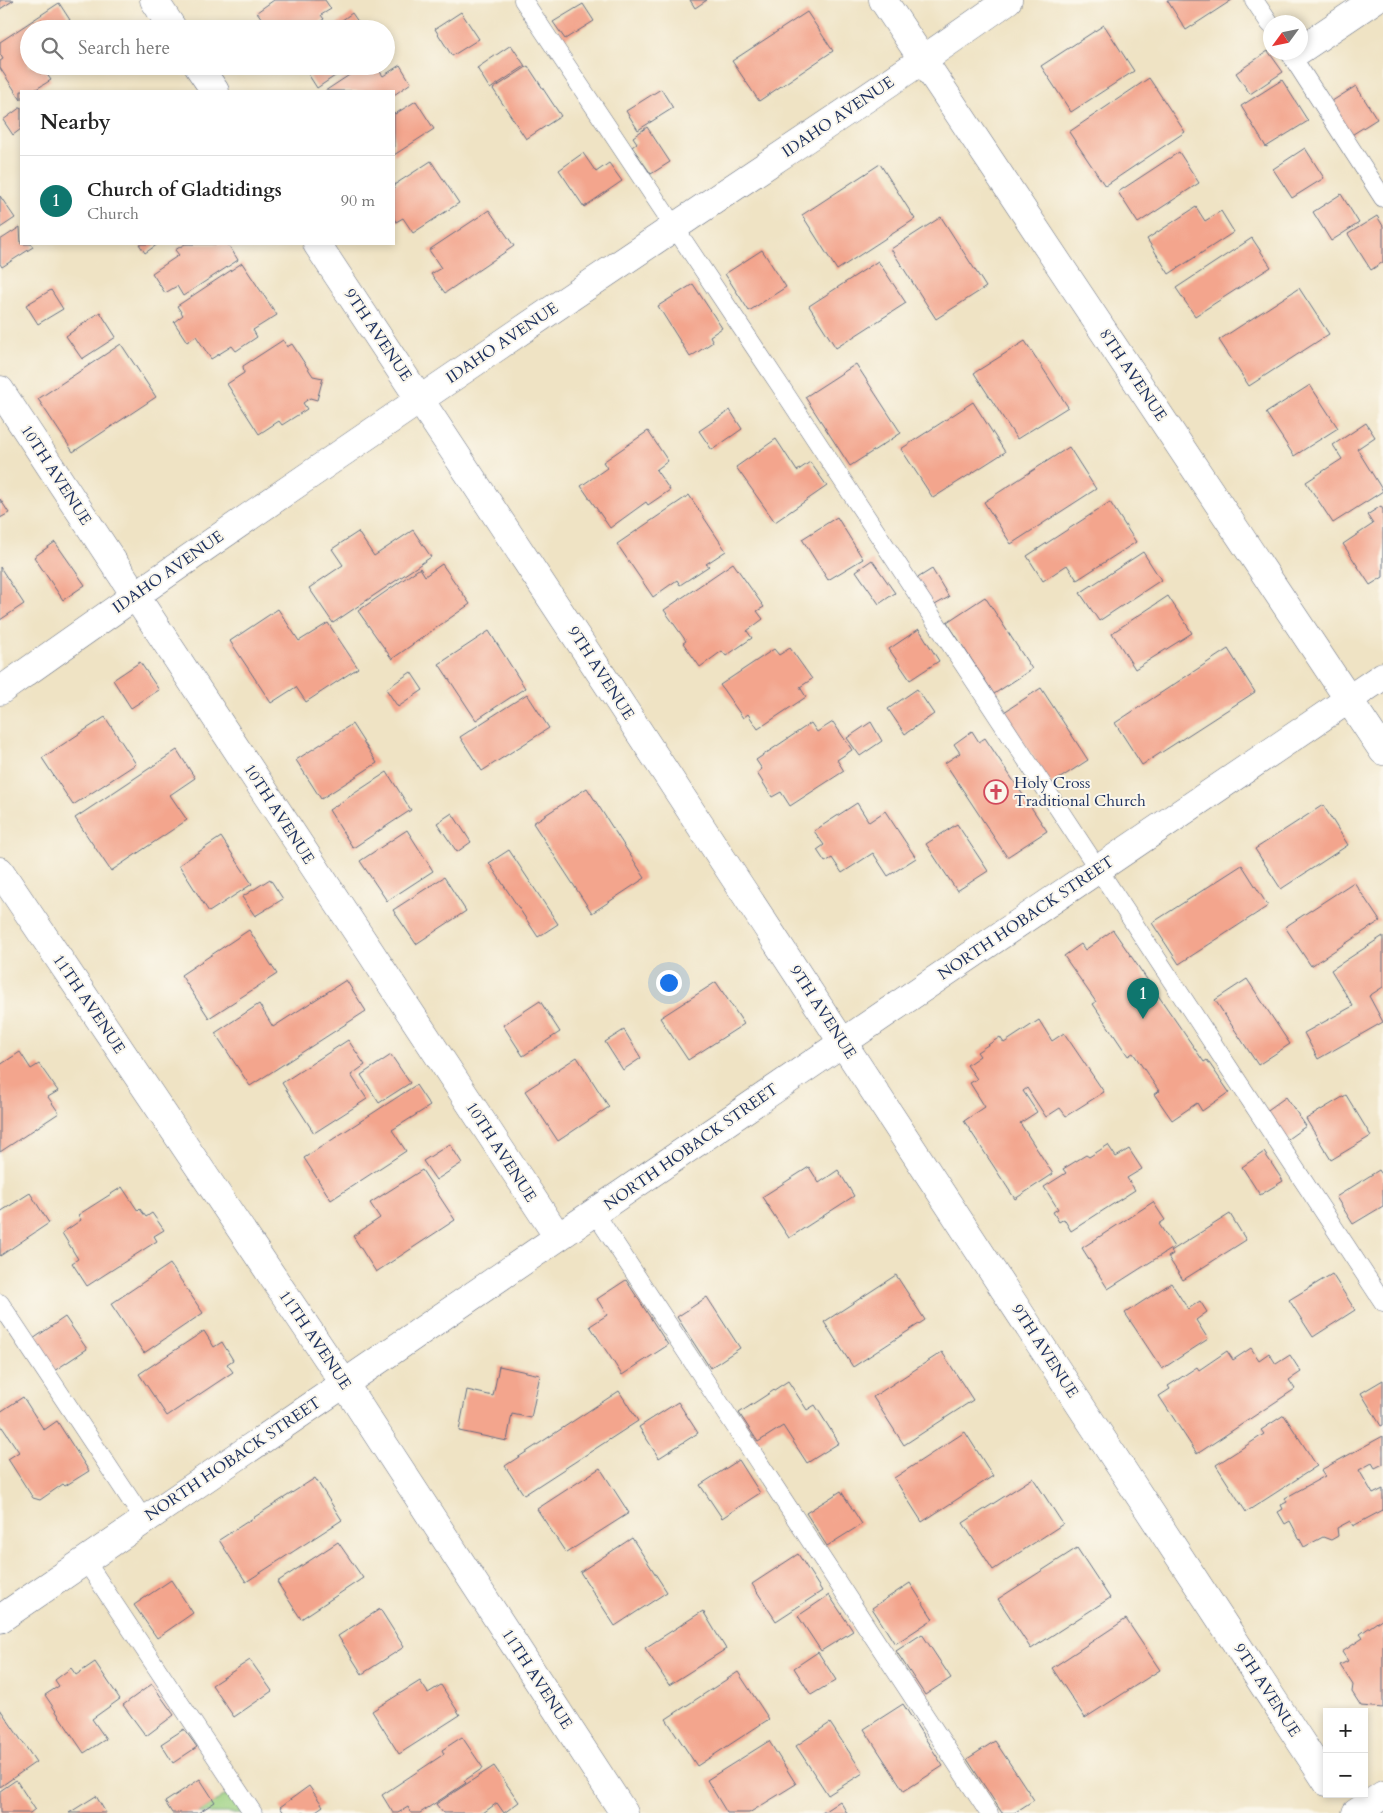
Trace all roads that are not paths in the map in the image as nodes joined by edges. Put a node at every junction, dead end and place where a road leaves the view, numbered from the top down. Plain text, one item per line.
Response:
1 (154, 0) edge
2 (523, 0) edge
3 (883, 0) edge
4 (1008, 0) edge
5 (1254, 0) edge
6 (1374, 0) edge
7 (1264, 15) edge
8 (167, 20) edge
9 (1308, 44) edge
10 (1299, 60) edge
11 (923, 61) junction
12 (204, 75) edge
13 (214, 90) edge
14 (1383, 198) edge
15 (675, 226) junction
16 (318, 245) edge
17 (0, 390) edge
18 (420, 398) junction
19 (135, 595) junction
20 (1383, 676) edge
21 (0, 691) edge
22 (1349, 699) junction
23 (1383, 751) edge
24 (1099, 869) junction
25 (0, 871) edge
26 (843, 1042) junction
27 (595, 1213) junction
28 (558, 1237) junction
29 (1383, 1302) edge
30 (0, 1303) edge
31 (344, 1383) junction
32 (144, 1520) junction
33 (85, 1560) junction
34 (0, 1619) edge
35 (1323, 1776) edge
36 (1383, 1796) edge
37 (1338, 1798) edge
38 (253, 1813) edge
39 (624, 1813) edge
40 (989, 1813) edge
41 (1347, 1813) edge
42 (1356, 1813) edge

1 - 8 street
2 - 15 lane
3 - 11 street, 8TH AVENUE
4 - 11 street, IDAHO AVENUE
5 - 7 lane
6 - 9 street
10 - 14 lane
11 - 15 street, IDAHO AVENUE
11 - 22 street, 8TH AVENUE
12 - 13 street
15 - 18 street, IDAHO AVENUE
15 - 24 lane
16 - 18 street, 9TH AVENUE
17 - 19 street, 10TH AVENUE
18 - 19 street, IDAHO AVENUE
18 - 26 street, 9TH AVENUE
19 - 21 street, IDAHO AVENUE
19 - 28 street, 10TH AVENUE
20 - 22 street, NORTH HOBACK STREET
22 - 23 street, 8TH AVENUE
22 - 24 street, NORTH HOBACK STREET
24 - 26 street, NORTH HOBACK STREET
24 - 29 lane
25 - 31 street, 11TH AVENUE
26 - 27 street, NORTH HOBACK STREET
26 - 35 street, 9TH AVENUE
27 - 28 street, NORTH HOBACK STREET
27 - 40 lane
28 - 31 street, NORTH HOBACK STREET
30 - 32 lane
31 - 32 street, NORTH HOBACK STREET
31 - 39 street, 11TH AVENUE
32 - 33 street, NORTH HOBACK STREET
33 - 34 street, NORTH HOBACK STREET
33 - 38 lane
36 - 42 street
37 - 41 street

